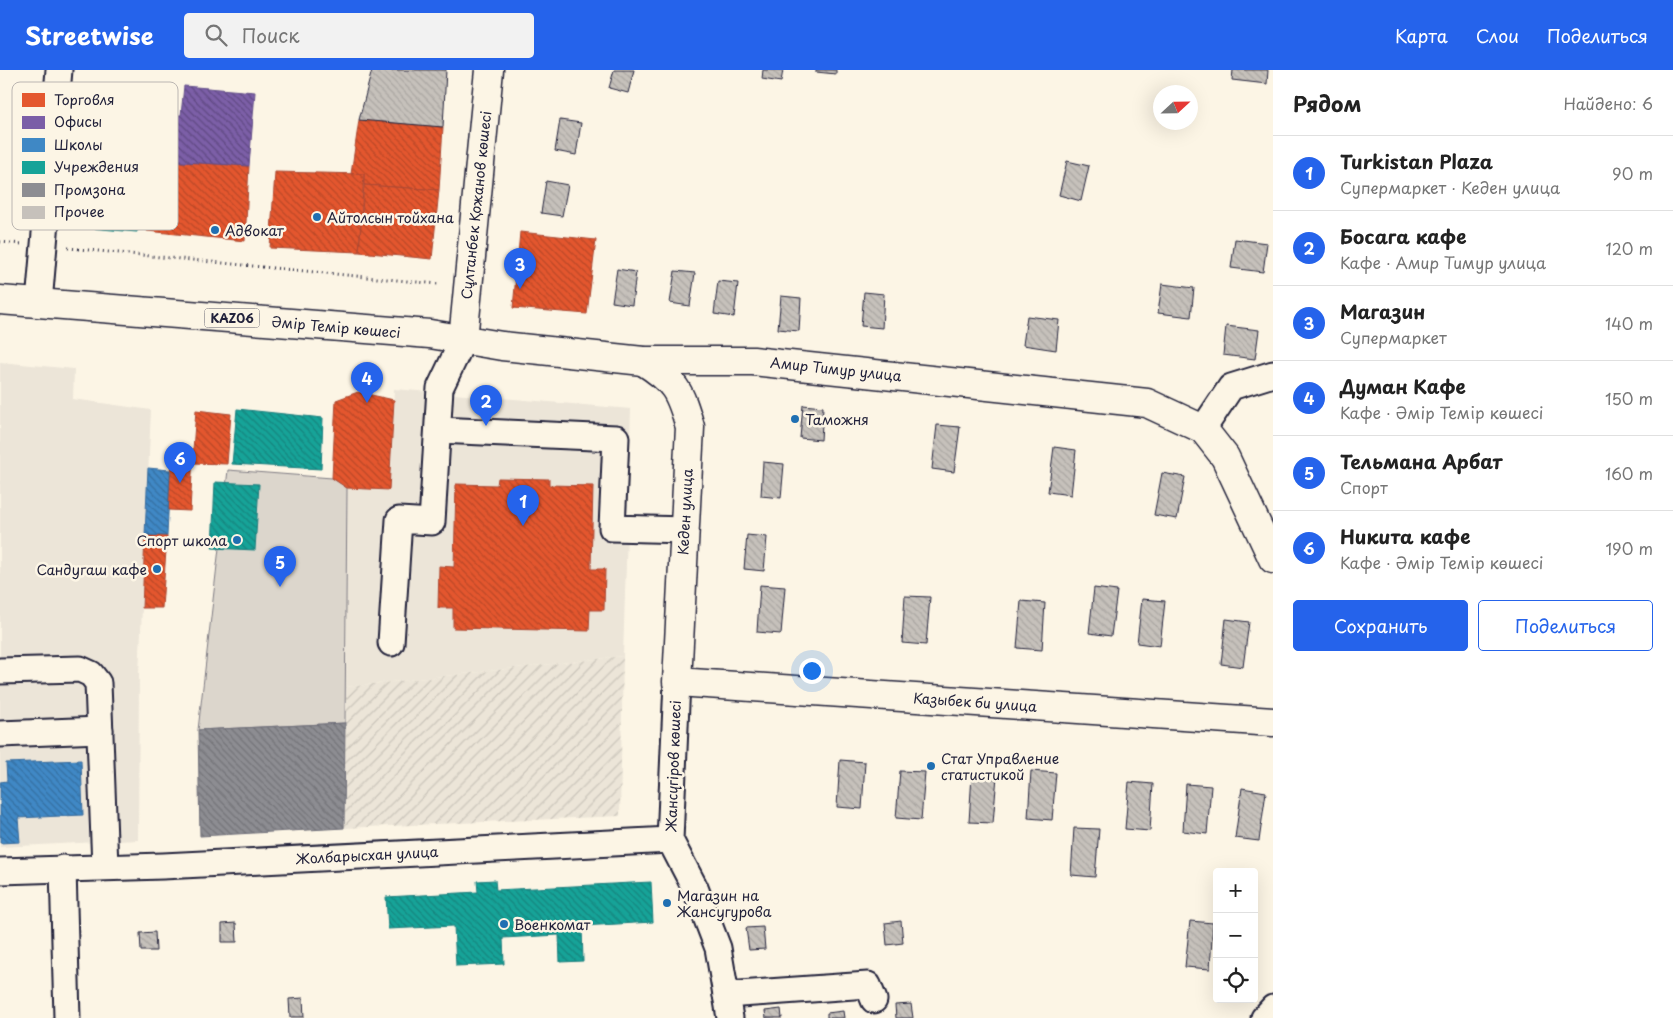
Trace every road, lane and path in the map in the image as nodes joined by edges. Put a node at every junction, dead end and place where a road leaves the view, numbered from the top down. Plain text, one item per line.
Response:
1 (489, 70) edge
2 (45, 230) edge
3 (0, 242) edge
4 (44, 246) junction
5 (438, 284) dead end
6 (0, 300) edge
7 (39, 303) junction
8 (463, 340) junction
9 (643, 360) junction
10 (1273, 374) edge
11 (1203, 429) junction
12 (438, 430) junction
13 (684, 530) junction
14 (1273, 558) edge
15 (392, 644) dead end
16 (0, 671) edge
17 (677, 682) junction
18 (1272, 721) edge
19 (100, 730) junction
20 (0, 734) edge
21 (670, 840) junction
22 (105, 867) junction
23 (63, 868) junction
24 (0, 871) edge
25 (874, 1000) dead end
26 (728, 1007) edge
27 (1273, 1008) edge
28 (67, 1018) edge
29 (1264, 1018) edge

1 - 8 main road, Сұлтанбек Қожанов көшесі
2 - 4 street
3 - 4 path
4 - 5 path
4 - 7 street
6 - 7 main road, Әмір Темір көшесі / KАZ06
7 - 8 main road, Әмір Темір көшесі / KАZ06
8 - 9 main road, Амир Тимур улица
8 - 12 street
9 - 11 main road, Амир Тимур улица
9 - 13 main road, Кеден улица
10 - 11 street
11 - 14 main road
12 - 13 street
12 - 15 street
13 - 17 main road, Кеден улица
16 - 19 street
17 - 18 main road, Казыбек би улица
17 - 21 street, Жансүгіров көшесі
19 - 20 street
19 - 22 street
21 - 22 street, Жолбарысхан улица
21 - 26 street, Жансүгіров көшесі
22 - 23 street, Жолбарысхан улица
23 - 24 street, Жолбарысхан улица
23 - 28 street
25 - 26 street
27 - 29 street

